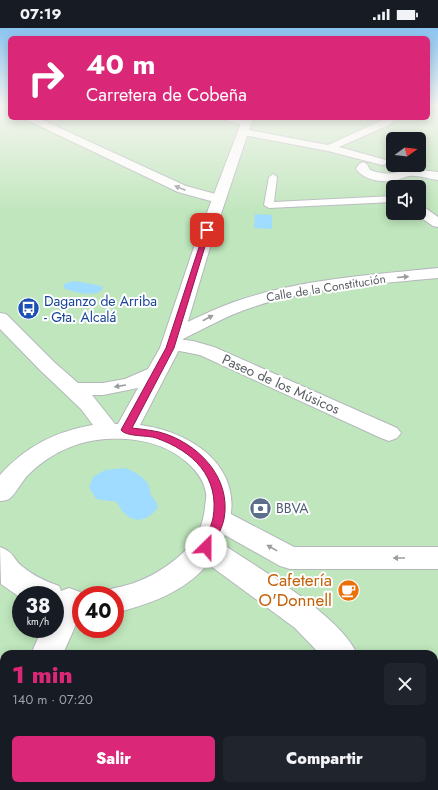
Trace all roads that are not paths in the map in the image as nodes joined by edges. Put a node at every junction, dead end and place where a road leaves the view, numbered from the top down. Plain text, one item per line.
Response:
1 (83, 143) edge
2 (239, 143) edge
3 (310, 143) edge
4 (341, 143) edge
5 (329, 148) junction
6 (342, 152) junction
7 (386, 162) edge
8 (386, 162) edge
9 (363, 166) junction
10 (426, 171) edge
11 (404, 172) edge
12 (384, 176) junction
13 (438, 176) edge
14 (273, 177) dead end
15 (386, 180) edge
16 (218, 199) junction
17 (386, 199) edge
18 (426, 215) edge
19 (438, 223) edge
20 (438, 273) edge
21 (0, 318) edge
22 (173, 340) junction
23 (157, 373) junction
24 (73, 389) junction
25 (117, 430) junction
26 (388, 433) dead end
27 (0, 492) edge
28 (218, 519) junction
29 (206, 547) junction
30 (438, 558) edge
31 (4, 571) edge
32 (27, 586) edge
33 (124, 598) edge
34 (52, 638) edge
35 (48, 650) edge
36 (333, 650) edge

16 -> 1 street
2 - 16 street
3 - 5 street
4 - 5 street
5 - 6 street
6 - 7 street
6 - 9 street
8 - 9 street
9 - 12 street
10 - 13 street
11 - 12 street
12 - 15 street
14 - 17 lane
16 - 22 street
18 - 19 street
22 -> 20 street, Calle de la Constitución
21 - 24 street
22 - 23 street
22 - 26 street, Paseo de los Músicos
23 -> 24 street
23 - 25 street
24 - 25 street
25 - 27 street
25 - 28 street
28 - 29 street
30 -> 28 street
29 - 33 street
29 - 36 street
31 - 32 street
34 - 35 street

